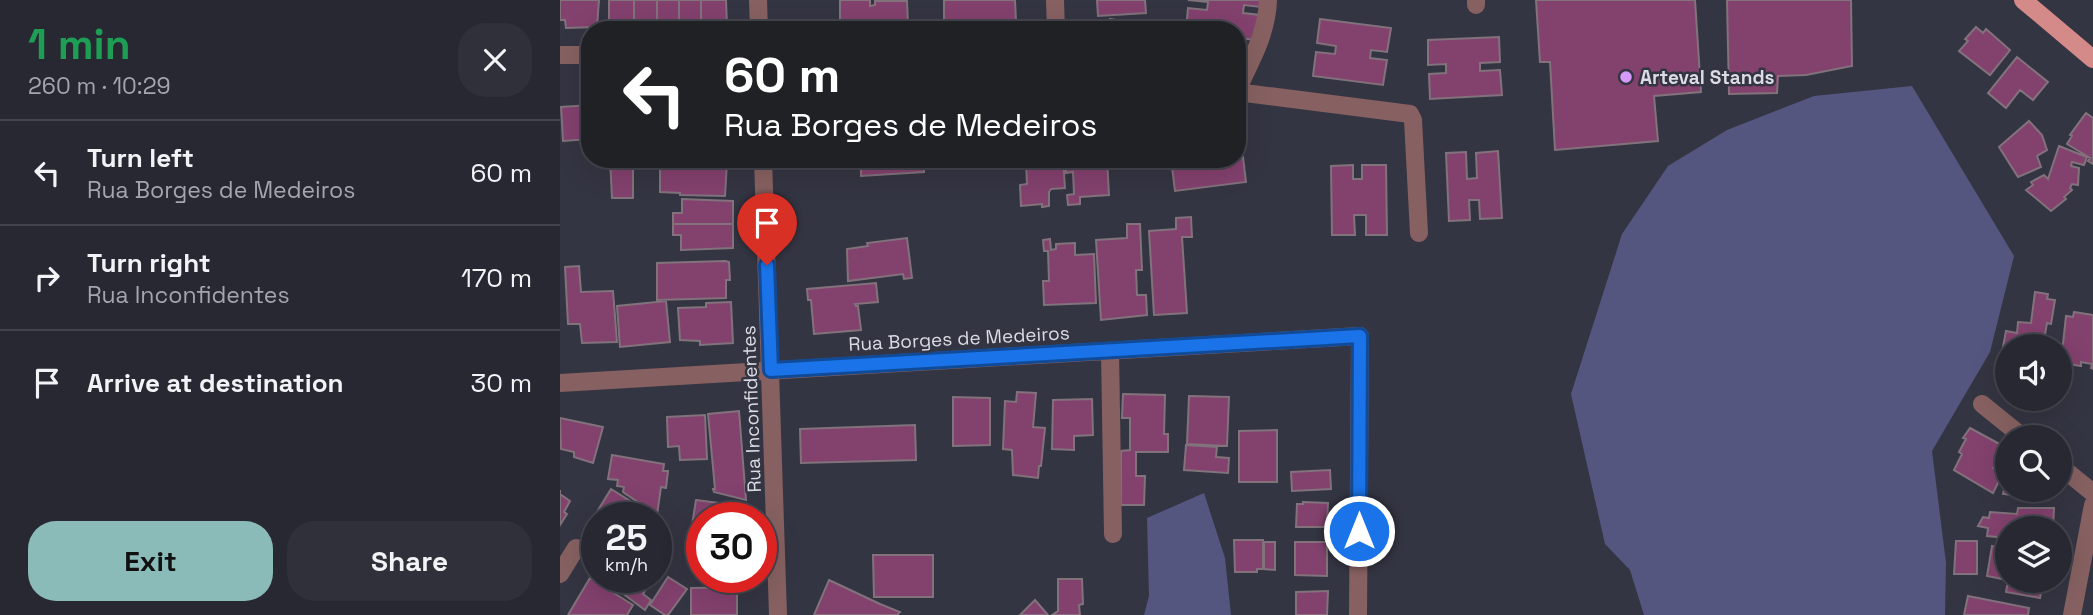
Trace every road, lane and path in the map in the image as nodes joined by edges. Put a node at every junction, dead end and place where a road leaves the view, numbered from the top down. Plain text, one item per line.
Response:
1 (758, 0) edge
2 (1055, 0) edge
3 (1268, 0) edge
4 (2023, 0) edge
5 (759, 21) edge
6 (1056, 21) edge
7 (581, 54) edge
8 (560, 55) edge
9 (2093, 59) edge
10 (1246, 71) edge
11 (1246, 92) edge
12 (763, 168) edge
13 (1419, 233) dead end
14 (1110, 351) junction
15 (771, 370) junction
16 (560, 383) edge
17 (1982, 404) dead end
18 (2008, 425) edge
19 (2072, 476) edge
20 (2093, 493) edge
21 (2093, 505) edge
22 (1113, 534) dead end
23 (576, 548) dead end
24 (560, 574) edge
25 (778, 615) edge
26 (1358, 615) edge
27 (2072, 615) edge

1 - 5 street
2 - 6 street
3 - 10 street
4 - 9 main road
7 - 8 street
11 - 13 street
12 - 15 street, Rua Inconfidentes
14 - 15 street, Rua Borges de Medeiros
14 - 22 street
14 - 26 street, Rua Borges de Medeiros
15 - 16 street, Rua Borges de Medeiros
15 - 25 street, Rua Inconfidentes
17 - 18 street
19 - 20 street
21 - 27 street
23 - 24 street

